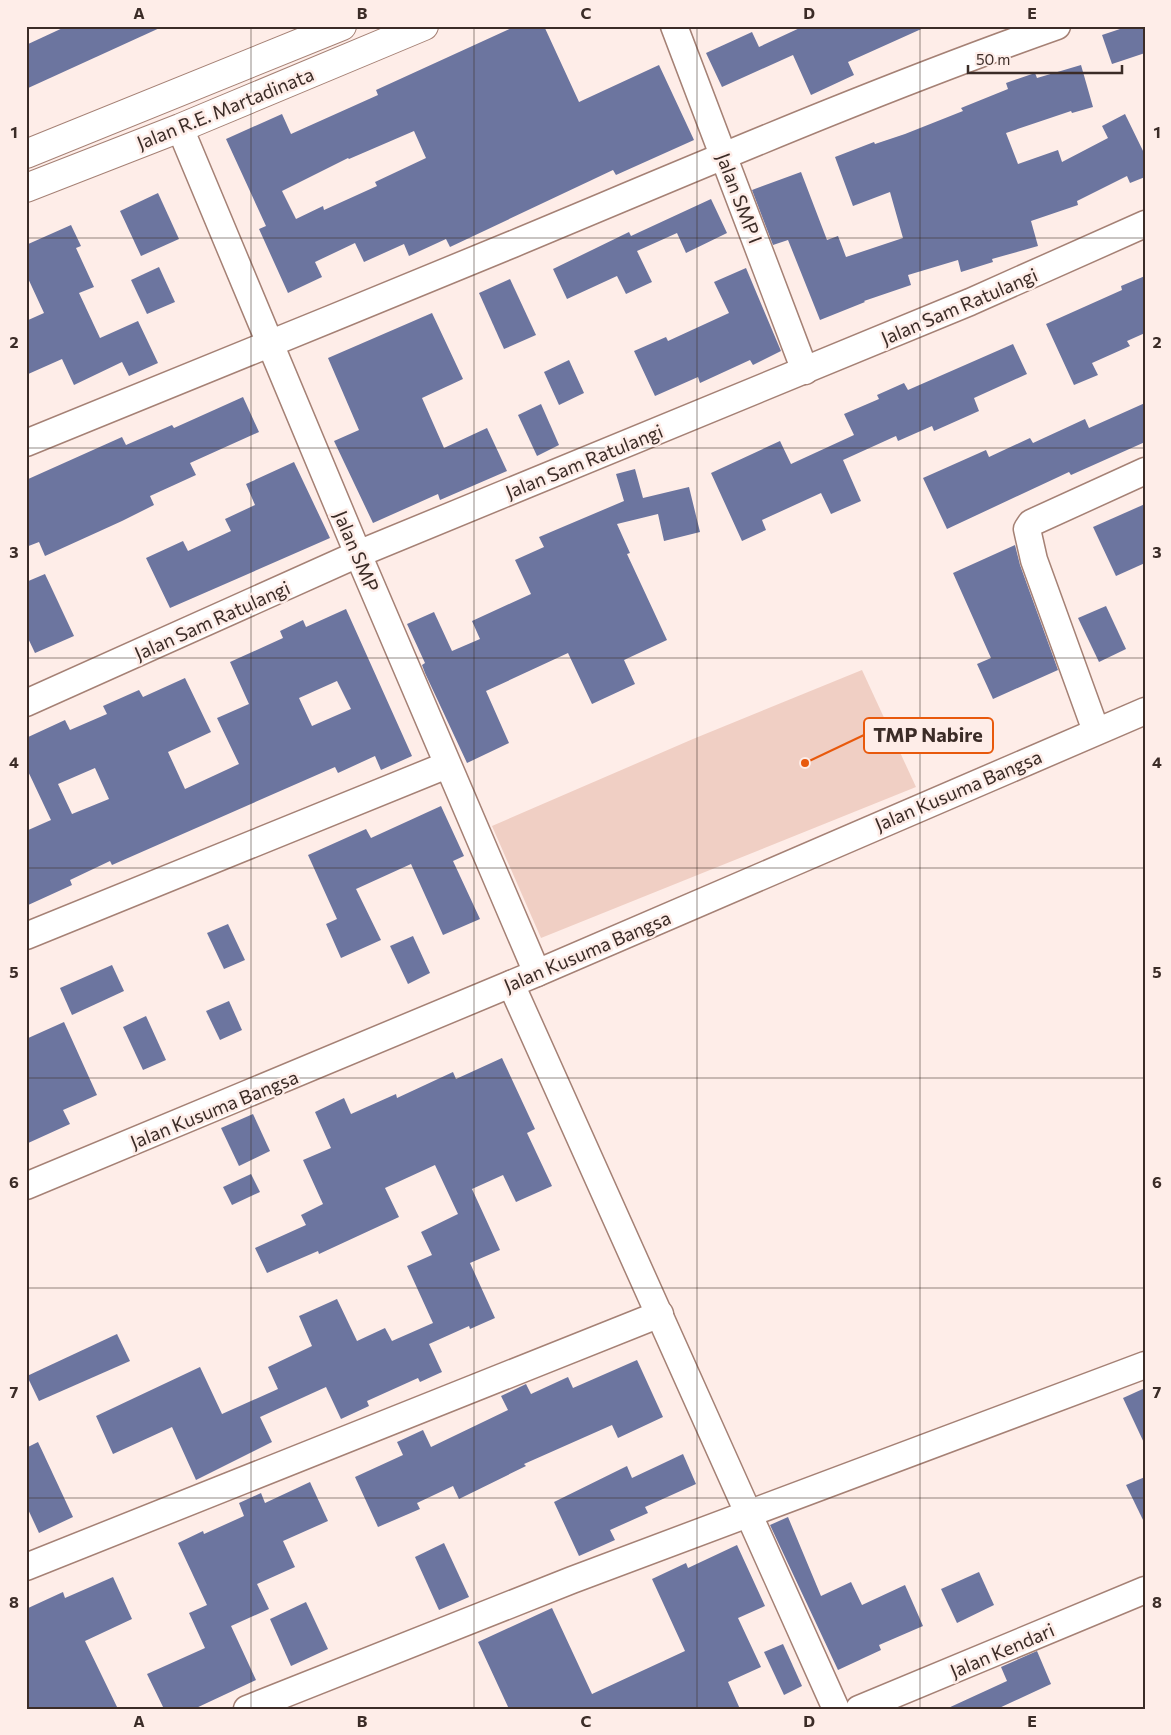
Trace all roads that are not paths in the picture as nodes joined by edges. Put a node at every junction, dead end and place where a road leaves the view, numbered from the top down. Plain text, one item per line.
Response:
1 (342, 26) edge
2 (424, 26) edge
3 (674, 26) edge
4 (1058, 26) edge
5 (180, 128) junction
6 (26, 154) edge
7 (723, 155) junction
8 (26, 188) edge
9 (1145, 224) edge
10 (271, 343) junction
11 (805, 371) junction
12 (26, 443) edge
13 (1145, 471) edge
14 (358, 554) junction
15 (26, 703) edge
16 (1145, 710) edge
17 (1096, 731) junction
18 (447, 766) junction
19 (26, 936) edge
20 (537, 973) junction
21 (511, 984) junction
22 (26, 1186) edge
23 (660, 1314) junction
24 (1145, 1365) edge
25 (749, 1514) junction
26 (26, 1567) edge
27 (1145, 1590) edge
28 (247, 1709) edge
29 (836, 1709) edge
30 (859, 1709) edge

1 - 6 highway, Jalan R.E. Martadinata
2 - 5 highway, Jalan R.E. Martadinata
3 - 7 street, Jalan SMP I
4 - 7 street
5 - 8 highway, Jalan R.E. Martadinata
5 - 10 street, Jalan SMP
7 - 10 street
7 - 11 street, Jalan SMP I
9 - 11 street, Jalan Sam Ratulangi
10 - 12 street
10 - 14 street, Jalan SMP
11 - 14 street, Jalan Sam Ratulangi
13 - 17 street
14 - 15 street, Jalan Sam Ratulangi
14 - 18 street, Jalan SMP
16 - 17 street, Jalan Kusuma Bangsa
17 - 20 street, Jalan Kusuma Bangsa
18 - 19 street
18 - 20 street, Jalan SMP
20 - 21 street, Jalan Kusuma Bangsa
21 - 22 street, Jalan Kusuma Bangsa
21 - 23 street
23 - 25 street
23 - 26 street
24 - 25 street
25 - 28 street
25 - 29 street
27 - 30 street, Jalan Kendari

